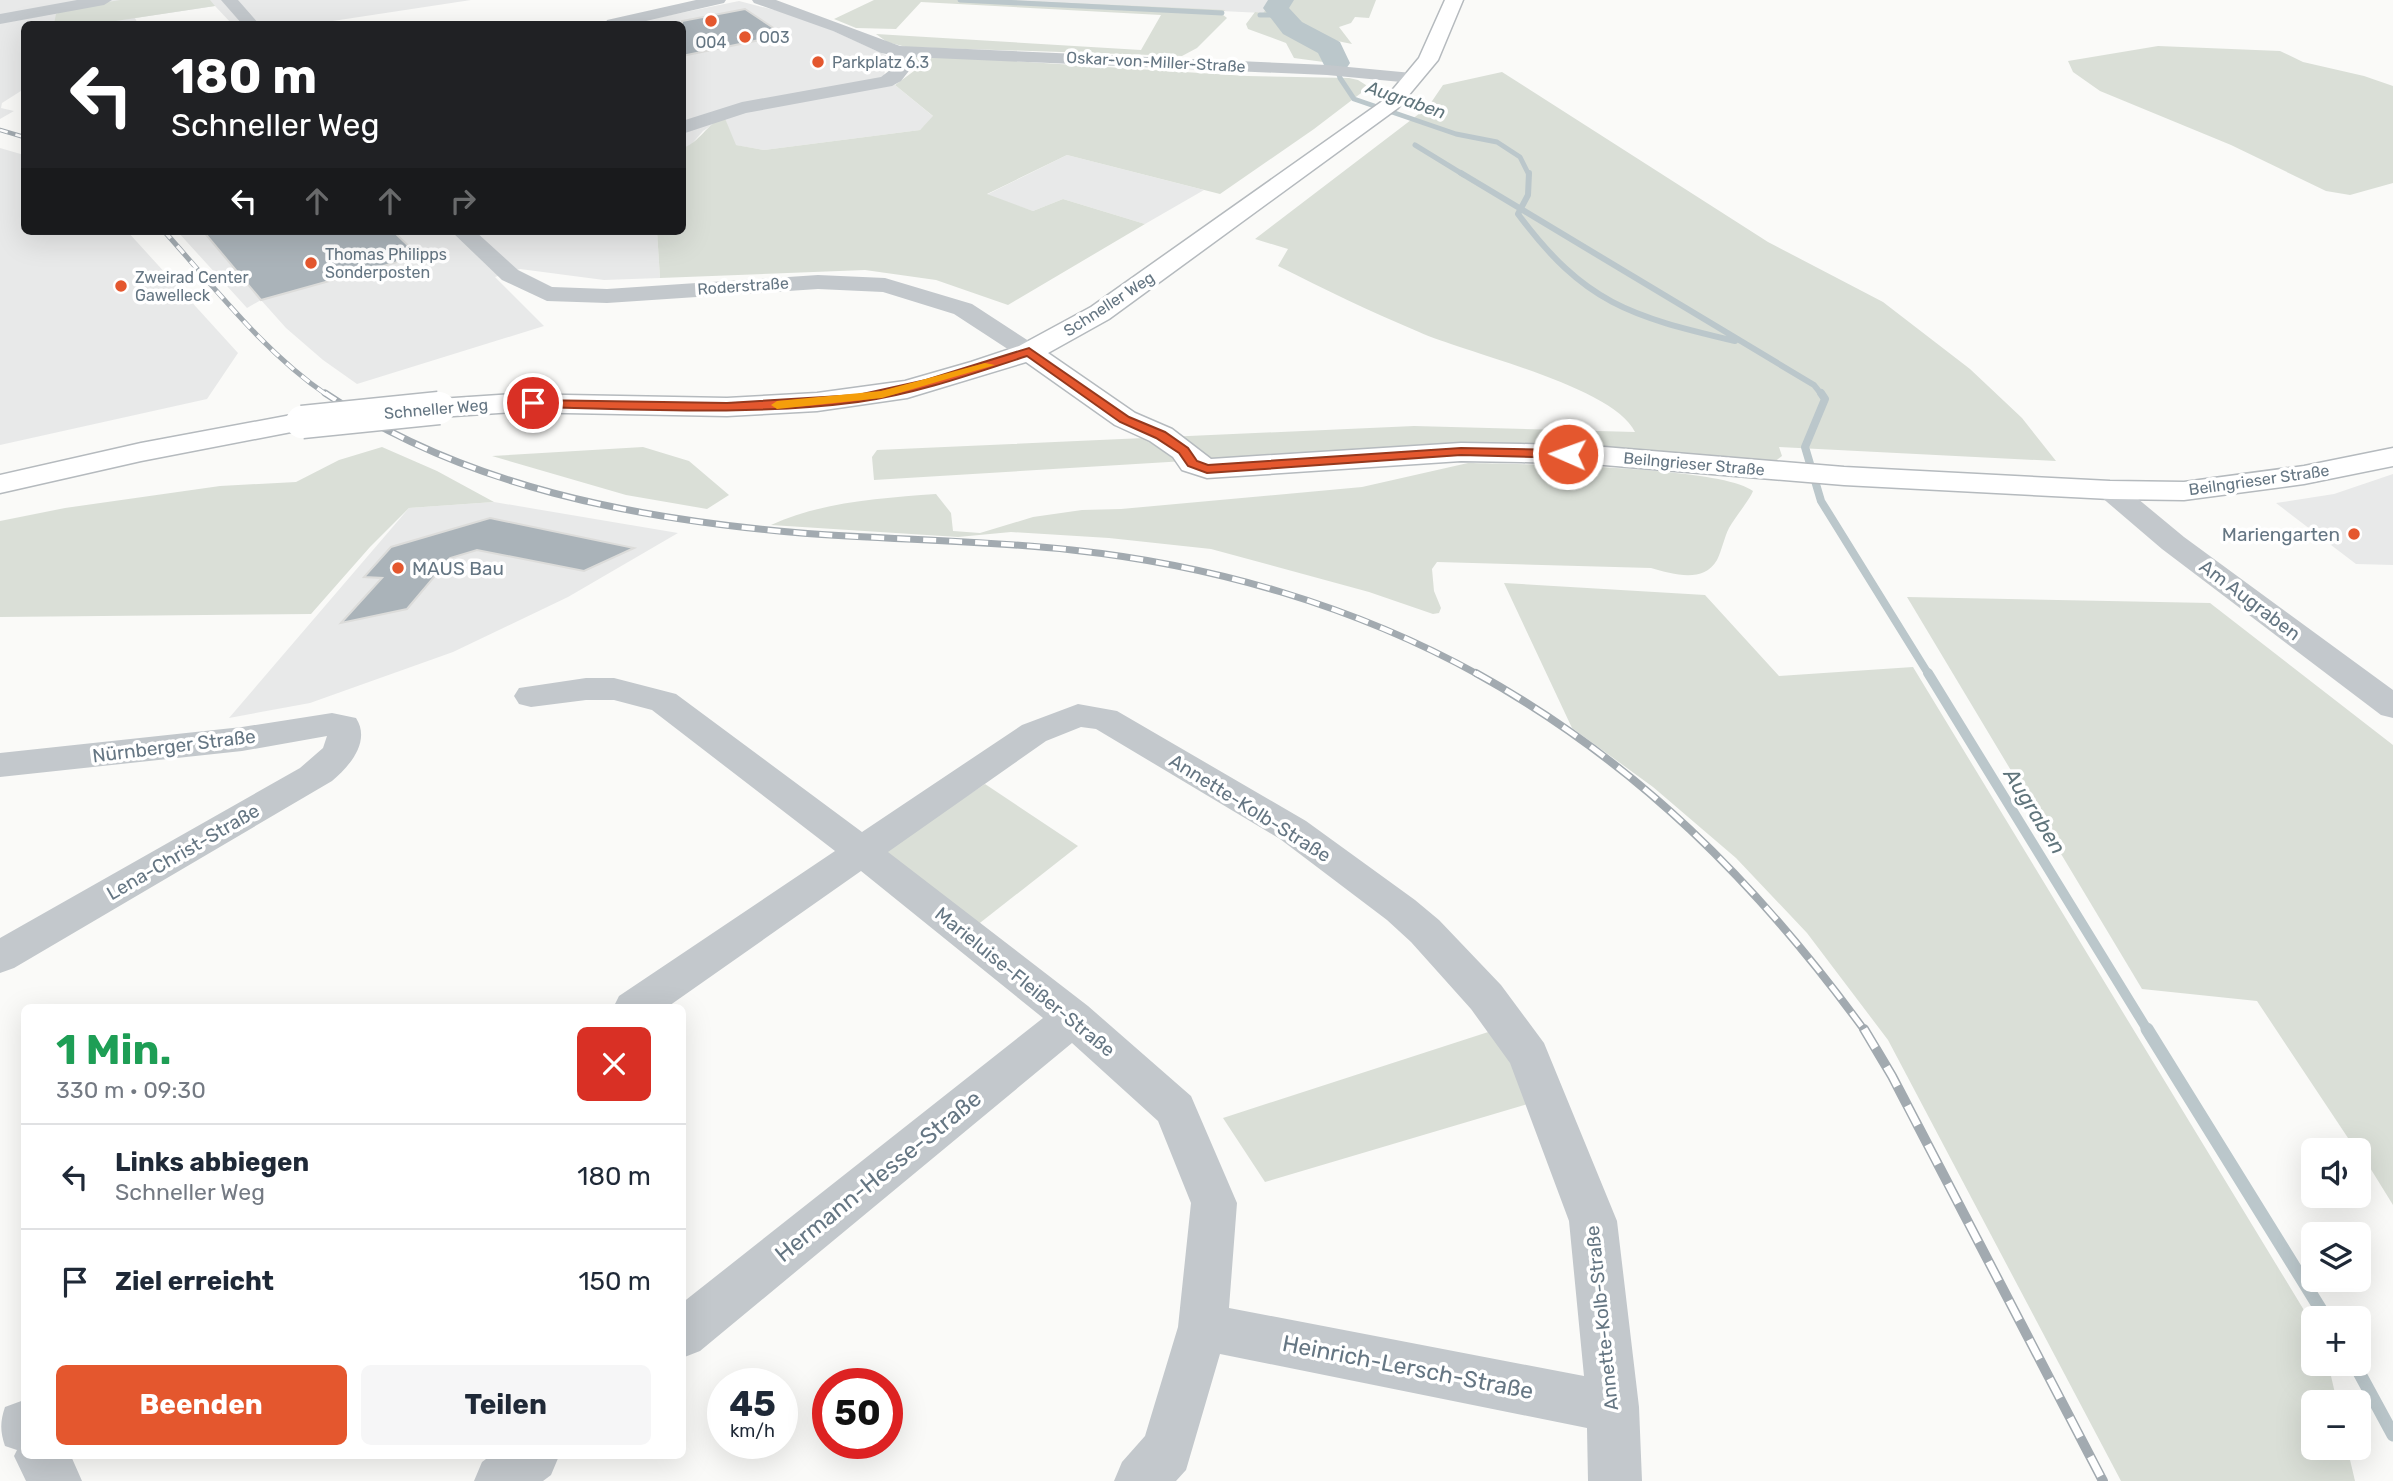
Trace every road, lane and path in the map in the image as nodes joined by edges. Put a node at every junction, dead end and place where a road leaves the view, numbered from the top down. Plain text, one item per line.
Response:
1 (104, 0) edge
2 (229, 0) edge
3 (718, 0) edge
4 (761, 0) edge
5 (1454, 0) edge
6 (42, 18) edge
7 (0, 19) edge
8 (248, 21) edge
9 (625, 21) edge
10 (900, 51) junction
11 (1416, 73) junction
12 (686, 129) edge
13 (467, 235) edge
14 (1029, 352) junction
15 (2393, 457) edge
16 (0, 484) edge
17 (2110, 490) junction
18 (531, 696) dead end
19 (2393, 707) edge
20 (344, 729) joint
21 (0, 765) edge
22 (862, 852) junction
23 (0, 957) edge
24 (640, 1004) edge
25 (1073, 1018) junction
26 (1203, 1327) junction
27 (686, 1331) edge
28 (1614, 1407) junction
29 (43, 1459) edge
30 (528, 1459) edge
31 (55, 1481) edge
32 (501, 1481) edge
33 (1141, 1481) edge
34 (1615, 1481) edge

1 - 6 street
2 - 8 street
3 - 9 street
4 - 10 street, Oskar-von-Miller-Straße
5 - 11 main road
6 - 7 street
10 - 11 street, Oskar-von-Miller-Straße
10 - 12 street
11 - 14 main road, Schneller Weg
13 - 14 street, Roderstraße
14 - 16 main road, Schneller Weg, bridge
14 - 17 main road, Beilngrieser Straße
15 - 17 main road, Beilngrieser Straße
17 - 19 street, Am Augraben
18 - 22 street, Marieluise-Fleißer-Straße
20 - 21 street, Nürnberger Straße
20 - 23 street, Lena-Christ-Straße
22 - 24 street, Annette-Kolb-Straße
22 - 25 street, Marieluise-Fleißer-Straße
22 - 28 street, Annette-Kolb-Straße
25 - 26 street, Marieluise-Fleißer-Straße
25 - 27 street, Hermann-Hesse-Straße
26 - 28 street, Heinrich-Lersch-Straße
26 - 33 street, Marieluise-Fleißer-Straße
28 - 34 street, Annette-Kolb-Straße
29 - 31 street
30 - 32 street

